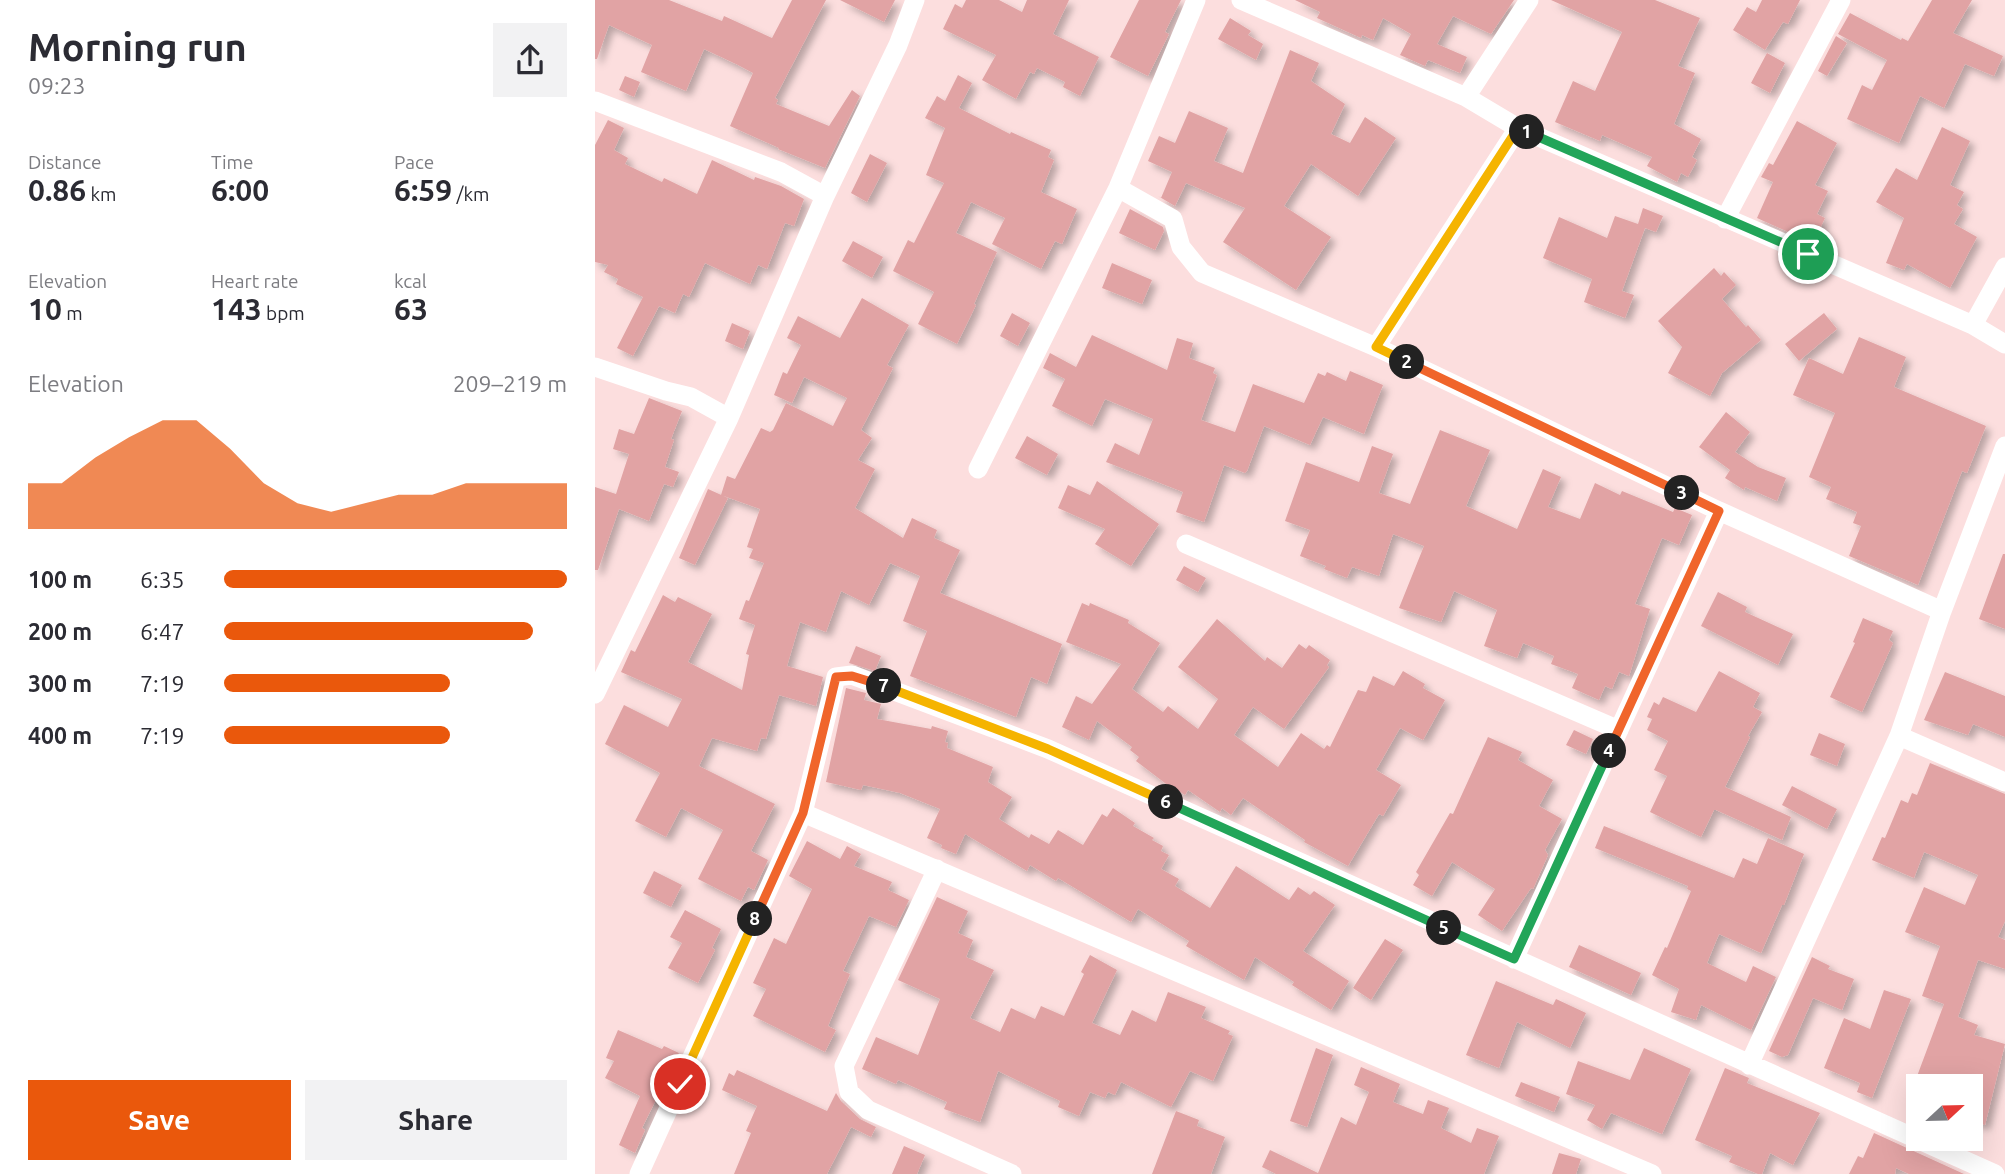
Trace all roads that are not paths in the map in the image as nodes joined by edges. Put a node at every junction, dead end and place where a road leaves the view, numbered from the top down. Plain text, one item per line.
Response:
1 (915, 0) edge
2 (1196, 0) edge
3 (1529, 0) edge
4 (1841, 0) edge
5 (1250, 2) edge
6 (1466, 96) junction
7 (595, 100) edge
8 (1518, 128) junction
9 (1118, 188) junction
10 (825, 196) junction
11 (1725, 219) junction
12 (2005, 267) edge
13 (1973, 325) junction
14 (2005, 344) edge
15 (1376, 347) junction
16 (595, 367) edge
17 (729, 418) junction
18 (2005, 446) edge
19 (978, 469) dead end
20 (1719, 511) junction
21 (1186, 544) dead end
22 (1943, 611) junction
23 (595, 694) edge
24 (1619, 730) junction
25 (1899, 736) junction
26 (2005, 782) edge
27 (803, 813) junction
28 (937, 869) junction
29 (1514, 959) junction
30 (1749, 1065) junction
31 (639, 1174) edge
32 (1012, 1174) edge
33 (1652, 1174) edge
34 (1995, 1174) edge

1 - 10 street
2 - 9 street
3 - 6 street
4 - 11 street
5 - 6 street
6 - 8 street
7 - 10 street
8 - 11 street
8 - 15 street
9 - 15 street
9 - 19 street
10 - 17 street
11 - 13 street
12 - 13 street
13 - 14 street
15 - 20 street
16 - 17 street
17 - 23 street
18 - 22 street
20 - 22 street
20 - 24 street
21 - 24 street
22 - 25 street
24 - 29 street
25 - 26 street
25 - 30 street
27 - 28 street
27 - 29 street
27 - 31 street
28 - 32 street
28 - 33 street
29 - 30 street
30 - 34 street

